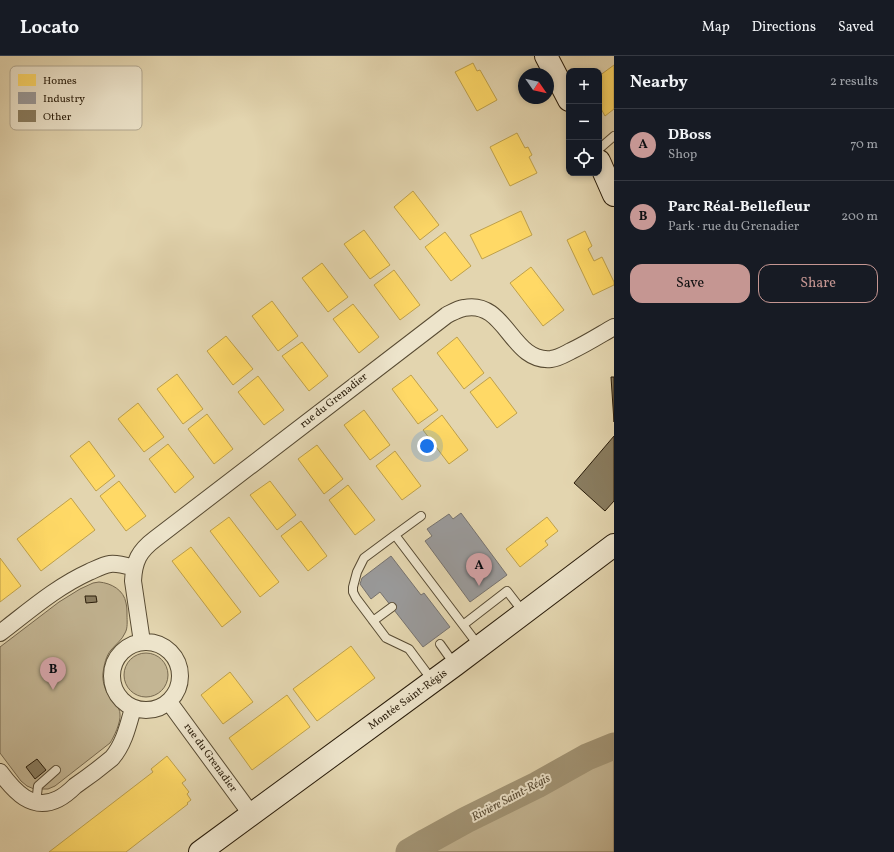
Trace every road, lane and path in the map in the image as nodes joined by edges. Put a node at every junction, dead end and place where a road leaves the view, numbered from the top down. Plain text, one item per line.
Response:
1 (546, 56) edge
2 (566, 94) edge
3 (614, 136) edge
4 (602, 146) edge
5 (602, 168) edge
6 (614, 195) edge
7 (614, 327) edge
8 (421, 516) dead end
9 (395, 535) junction
10 (614, 545) edge
11 (134, 568) junction
12 (392, 607) dead end
13 (524, 613) junction
14 (373, 621) junction
15 (462, 625) junction
16 (0, 633) edge
17 (142, 642) junction
18 (440, 644) dead end
19 (479, 646) junction
20 (455, 665) junction
21 (433, 681) junction
22 (169, 702) junction
23 (133, 708) junction
24 (56, 770) dead end
25 (0, 772) edge
26 (36, 802) junction
27 (251, 814) junction
28 (200, 852) edge

1 - 2 street
3 - 4 lane
5 - 6 street
7 - 11 street, rue du Grenadier
8 - 9 lane
9 - 14 lane
9 - 15 lane
10 - 13 street, Montée Saint-Régis
11 - 16 street
11 - 17 street, rue du Grenadier
12 - 14 lane
13 - 15 lane
13 - 19 street, Montée Saint-Régis
14 - 21 lane
15 - 19 lane
17 - 22 street
17 - 23 street
18 - 20 lane
19 - 20 street, Montée Saint-Régis
20 - 21 street, Montée Saint-Régis
21 - 27 street, Montée Saint-Régis
22 - 23 street
22 - 27 street, rue du Grenadier
23 - 26 street
24 - 26 lane
25 - 26 street
27 - 28 street, Montée Saint-Régis

